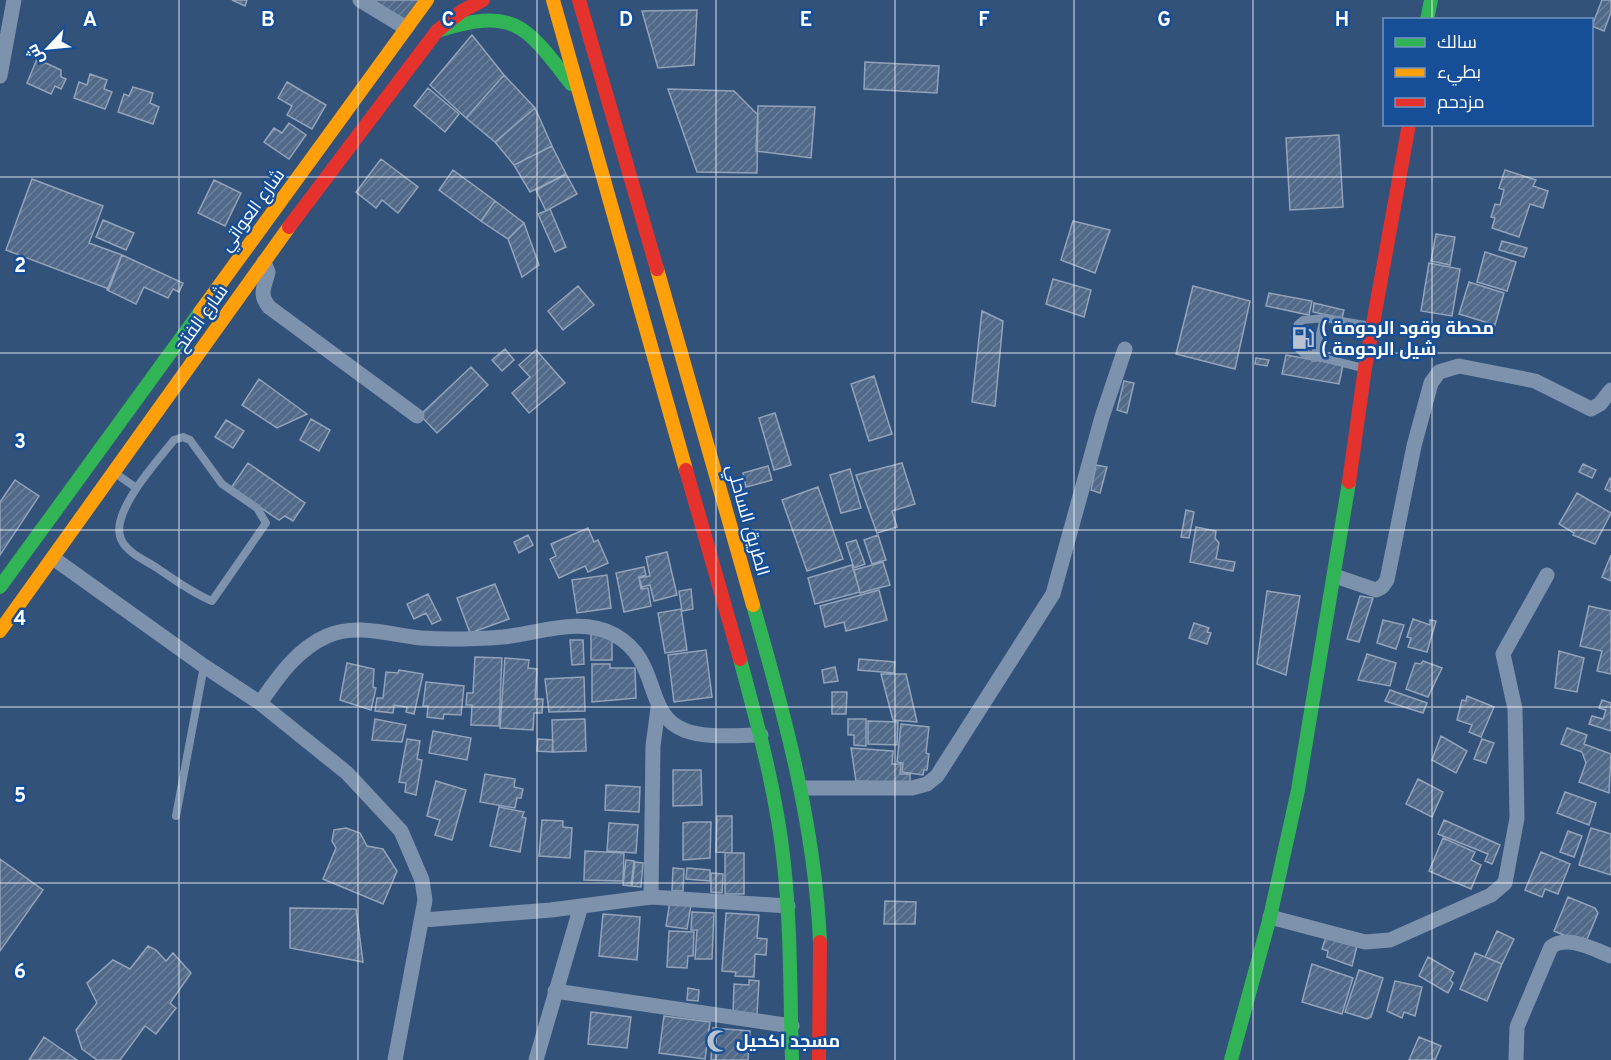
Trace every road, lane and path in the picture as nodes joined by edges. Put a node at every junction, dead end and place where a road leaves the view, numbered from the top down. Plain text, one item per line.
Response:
1 (14, 0) edge
2 (360, 0) edge
3 (427, 0) edge
4 (483, 0) edge
5 (553, 0) edge
6 (579, 0) edge
7 (1431, 0) edge
8 (1427, 18) edge
9 (406, 28) junction
10 (437, 31) junction
11 (0, 76) edge
12 (581, 97) junction
13 (1409, 126) edge
14 (264, 262) junction
15 (1324, 318) junction
16 (1374, 326) junction
17 (1125, 349) dead end
18 (1314, 358) junction
19 (1365, 368) junction
20 (1611, 390) edge
21 (139, 398) junction
22 (157, 410) junction
23 (417, 416) dead end
24 (114, 472) junction
25 (135, 487) junction
26 (53, 558) junction
27 (1547, 575) dead end
28 (1335, 576) junction
29 (0, 587) edge
30 (0, 631) edge
31 (204, 666) junction
32 (260, 703) junction
33 (658, 708) junction
34 (761, 735) junction
35 (803, 788) junction
36 (176, 816) dead end
37 (651, 897) junction
38 (581, 906) junction
39 (788, 906) junction
40 (1270, 917) junction
41 (423, 920) junction
42 (1611, 956) edge
43 (555, 992) junction
44 (792, 1026) junction
45 (394, 1060) edge
46 (536, 1060) edge
47 (792, 1060) edge
48 (819, 1060) edge
49 (1231, 1060) edge
50 (1516, 1060) edge

1 - 11 street
2 - 9 street
3 - 9 main road, شارع العواتي
4 - 10 main road, شارع الفتح
5 - 12 main road
6 - 35 main road, الطريق الساحلي
7 - 8 main road
9 - 21 main road, شارع العواتي
10 - 12 main road
10 - 14 main road, شارع الفتح
12 - 34 main road
13 - 16 main road
14 - 22 main road, شارع الفتح
14 - 23 street
15 - 16 lane
15 - 18 lane
15 - 18 lane
16 - 19 main road
17 - 35 street
18 - 19 lane
19 - 28 main road
20 - 28 street
21 - 22 main road
21 - 29 main road, شارع العواتي
22 - 24 main road, شارع الفتح
24 - 25 lane
24 - 26 main road, شارع الفتح
25 - 25 lane
26 - 30 main road, شارع الفتح
26 - 31 street
27 - 40 street
28 - 40 main road
31 - 32 street
31 - 36 lane
32 - 33 street
32 - 41 street
33 - 34 street
33 - 37 street
34 - 39 main road
35 - 48 main road, الطريق الساحلي
37 - 38 street
37 - 39 street
38 - 41 street
38 - 43 street
39 - 44 main road
40 - 49 main road
41 - 45 street
42 - 50 street
43 - 44 street
43 - 46 street
44 - 47 main road

